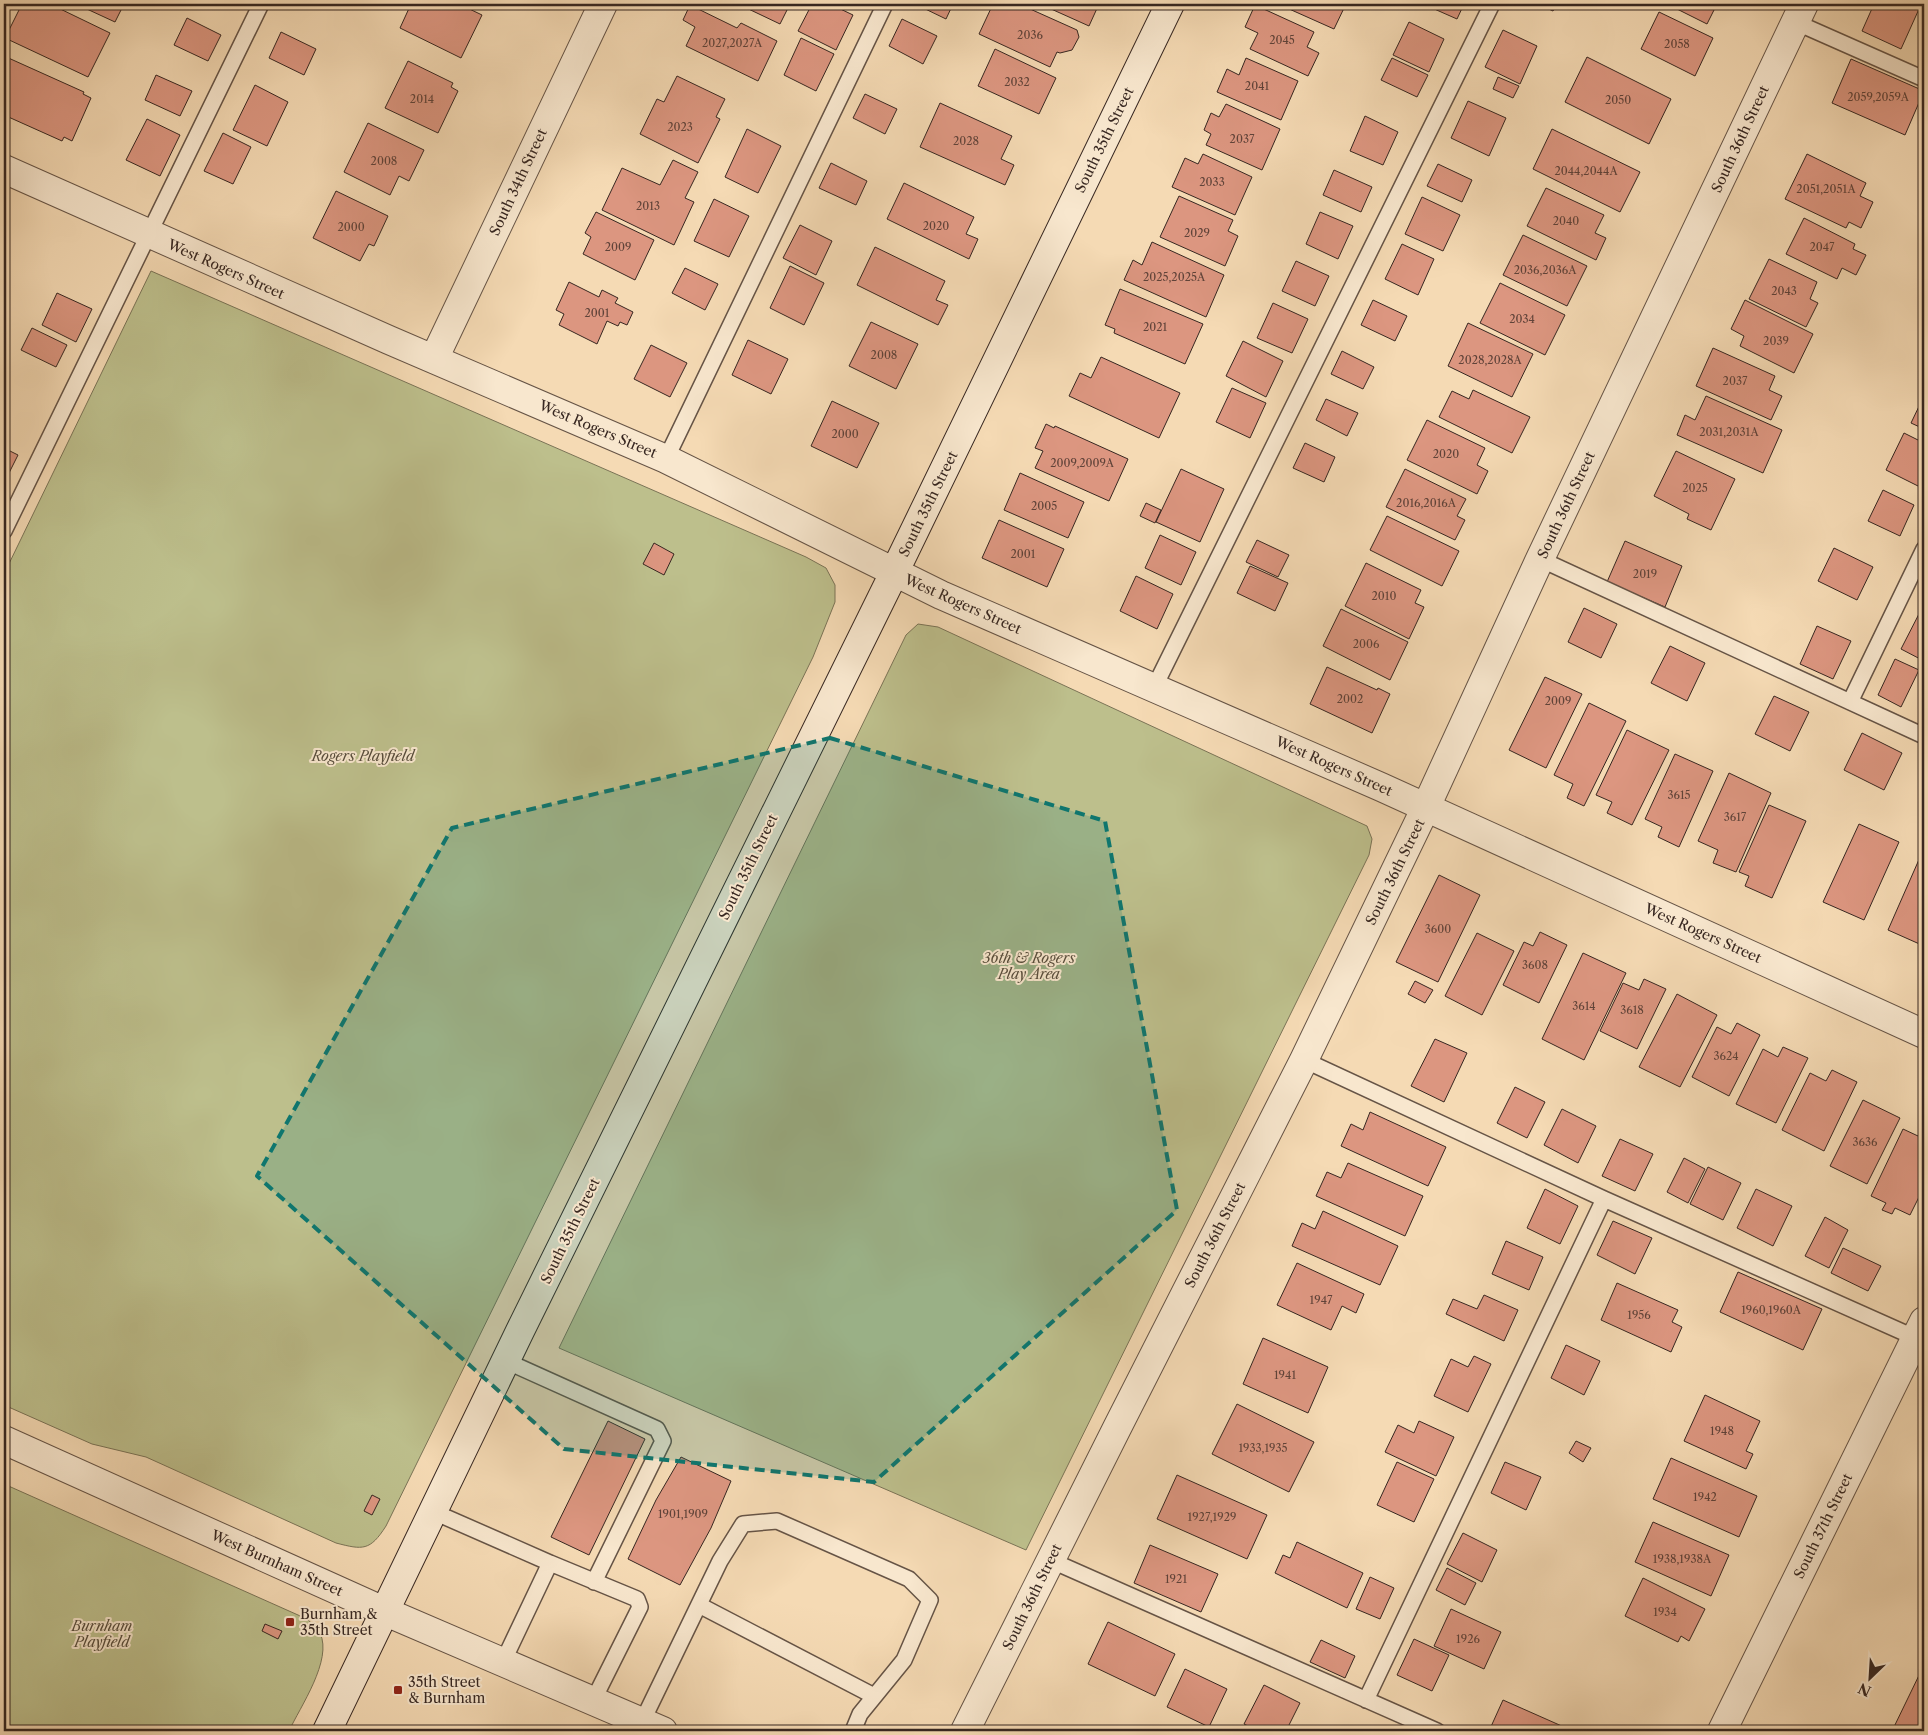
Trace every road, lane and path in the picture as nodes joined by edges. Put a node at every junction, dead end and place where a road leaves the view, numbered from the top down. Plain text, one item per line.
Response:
1 (261, 4) edge
2 (602, 4) edge
3 (885, 4) edge
4 (1170, 4) edge
5 (1492, 4) edge
6 (1800, 13) edge
7 (1924, 79) edge
8 (4, 170) edge
9 (148, 235) junction
10 (434, 360) junction
11 (666, 459) junction
12 (4, 531) edge
13 (1924, 548) edge
14 (1540, 559) junction
15 (894, 573) junction
16 (1154, 688) junction
17 (1850, 702) junction
18 (1924, 736) edge
19 (1426, 807) junction
20 (1924, 1034) edge
21 (1304, 1060) junction
22 (1604, 1199) junction
23 (1920, 1330) edge
24 (506, 1360) junction
25 (4, 1440) edge
26 (434, 1512) junction
27 (1050, 1560) junction
28 (550, 1563) junction
29 (594, 1582) junction
30 (699, 1605) junction
31 (386, 1612) junction
32 (503, 1662) junction
33 (874, 1696) junction
34 (1366, 1700) junction
35 (593, 1701) junction
36 (652, 1727) edge
37 (327, 1731) edge
38 (853, 1731) edge
39 (965, 1731) edge
40 (1437, 1731) edge
41 (1722, 1731) edge

1 - 9 lane
2 - 10 street, South 34th Street
3 - 11 lane
4 - 15 street, South 35th Street
5 - 16 lane
6 - 7 lane
6 - 14 street, South 36th Street
8 - 9 street, West Rogers Street
9 - 10 street, West Rogers Street
9 - 12 lane
10 - 11 street, West Rogers Street
11 - 15 street, West Rogers Street
13 - 17 lane
14 - 17 lane
14 - 19 street, South 36th Street
15 - 16 street, West Rogers Street
15 - 24 street, South 35th Street
16 - 19 street, West Rogers Street
17 - 18 lane
19 - 20 street, West Rogers Street
19 - 21 street, South 36th Street
21 - 22 lane
21 - 27 street, South 36th Street
22 - 23 lane
22 - 34 lane
23 - 41 street, South 37th Street
24 - 26 street, South 35th Street
24 - 29 lane
25 - 31 street, West Burnham Street
26 - 28 lane
26 - 31 street, South 35th Street
27 - 34 lane
27 - 39 street, South 36th Street
28 - 29 lane
28 - 32 lane
29 - 35 lane
30 - 33 lane
30 - 33 lane
30 - 36 lane
31 - 32 street, West Burnham Street
31 - 37 street, South 35th Street
32 - 35 street, West Burnham Street
33 - 38 lane
34 - 40 lane
35 - 36 street, West Burnham Street

